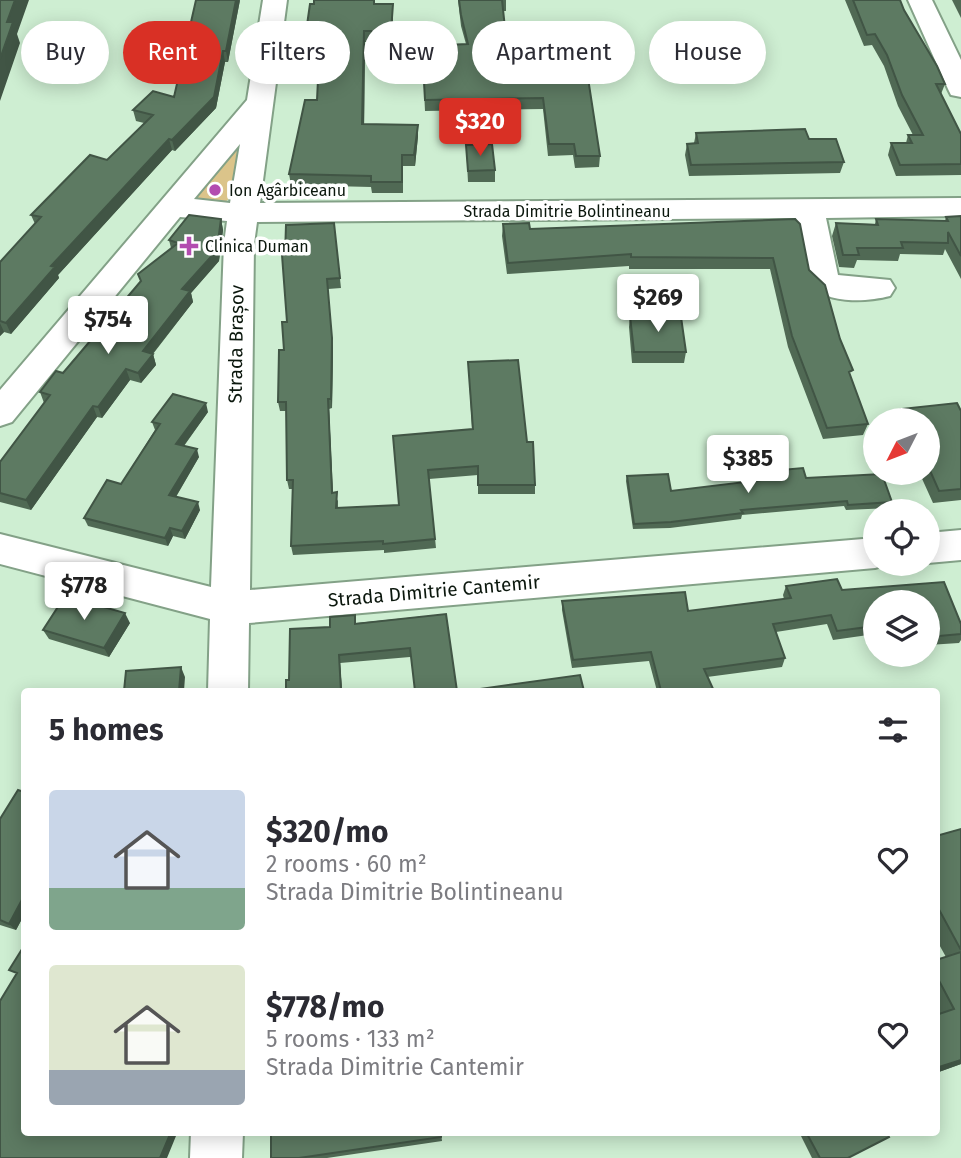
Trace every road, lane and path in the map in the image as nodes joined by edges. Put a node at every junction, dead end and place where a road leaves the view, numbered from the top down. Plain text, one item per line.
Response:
1 (275, 0) edge
2 (920, 0) edge
3 (961, 89) edge
4 (257, 105) junction
5 (173, 207) junction
6 (961, 207) edge
7 (809, 209) junction
8 (241, 213) junction
9 (879, 289) dead end
10 (0, 413) edge
11 (961, 545) edge
12 (940, 547) edge
13 (0, 549) edge
14 (863, 554) edge
15 (231, 608) junction
16 (228, 688) edge
17 (217, 1136) edge
18 (216, 1158) edge

1 - 4 street, Strada Brașov
2 - 3 street
4 - 5 street
4 - 8 street, Strada Brașov
5 - 8 street, Strada Dimitrie Bolintineanu
5 - 10 street
6 - 7 street, Strada Dimitrie Bolintineanu
7 - 8 street, Strada Dimitrie Bolintineanu
7 - 9 street
8 - 15 street, Strada Brașov
11 - 12 street
13 - 15 street, Strada Dimitrie Cantemir
14 - 15 street, Strada Dimitrie Cantemir
15 - 16 street, Strada Brașov
17 - 18 street

